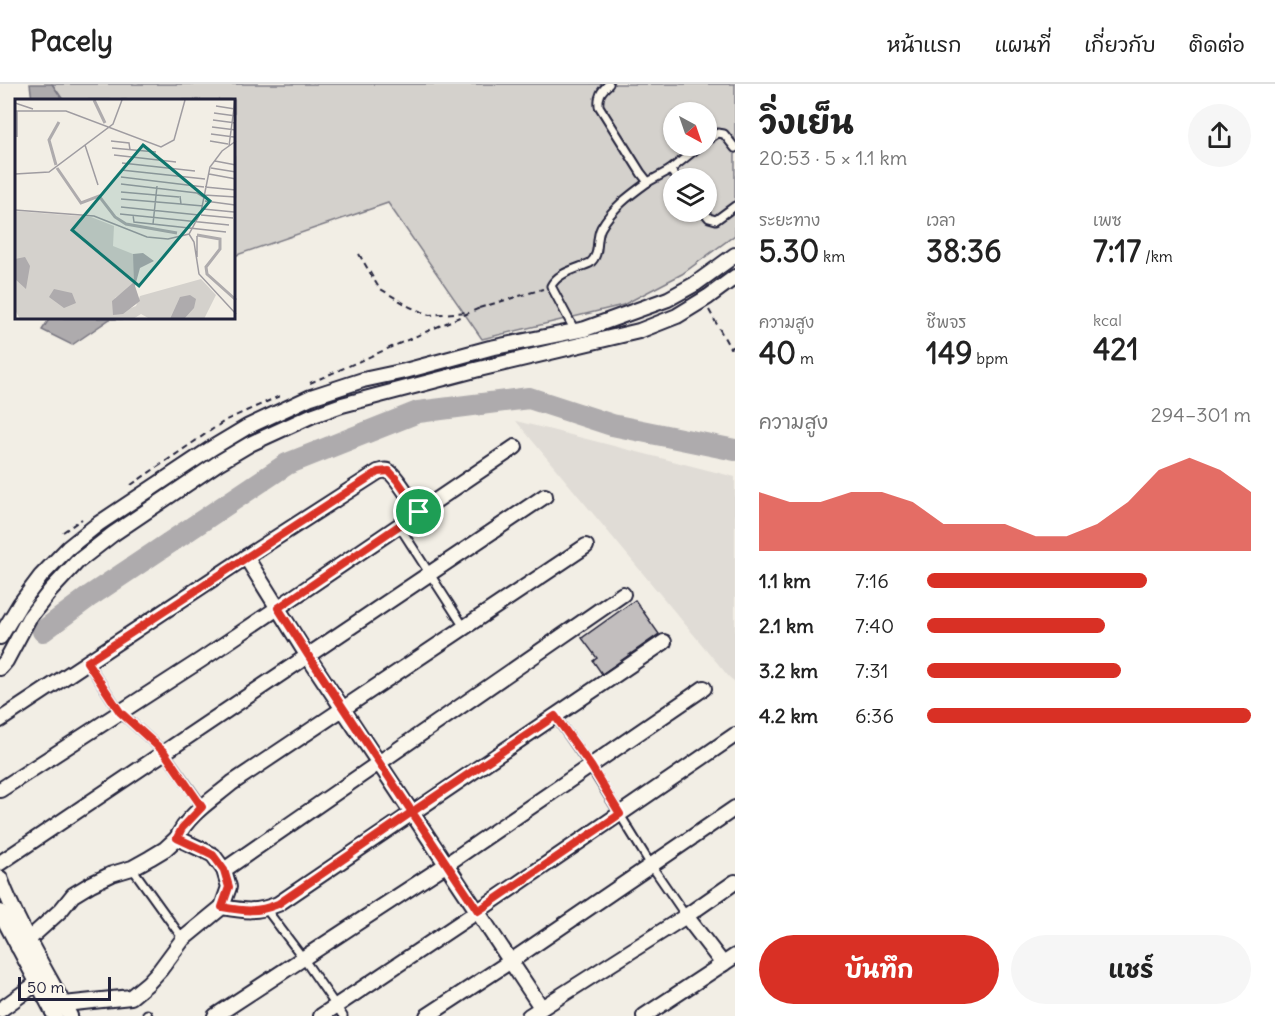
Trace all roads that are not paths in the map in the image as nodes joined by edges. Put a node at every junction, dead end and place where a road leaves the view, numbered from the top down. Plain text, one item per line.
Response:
1 (609, 84) edge
2 (717, 134) edge
3 (735, 148) edge
4 (688, 156) edge
5 (672, 168) edge
6 (663, 174) edge
7 (648, 182) junction
8 (735, 206) edge
9 (717, 219) edge
10 (735, 255) edge
11 (735, 277) edge
12 (575, 331) junction
13 (515, 447) dead end
14 (545, 496) dead end
15 (419, 512) junction
16 (398, 526) junction
17 (586, 546) dead end
18 (246, 557) junction
19 (429, 574) junction
20 (623, 594) dead end
21 (278, 608) junction
22 (464, 627) junction
23 (0, 637) edge
24 (664, 642) dead end
25 (308, 655) junction
26 (87, 662) junction
27 (0, 668) edge
28 (704, 688) dead end
29 (343, 708) junction
30 (120, 712) junction
31 (555, 716) junction
32 (0, 720) edge
33 (735, 735) edge
34 (164, 752) junction
35 (379, 762) junction
36 (591, 766) junction
37 (0, 790) edge
38 (202, 807) junction
39 (735, 808) edge
40 (412, 812) junction
41 (620, 814) junction
42 (177, 838) junction
43 (0, 863) edge
44 (447, 864) junction
45 (651, 866) junction
46 (132, 868) junction
47 (224, 870) junction
48 (0, 878) edge
49 (735, 882) edge
50 (222, 907) junction
51 (266, 909) junction
52 (478, 911) junction
53 (0, 912) edge
54 (686, 916) junction
55 (4, 932) edge
56 (183, 939) junction
57 (24, 943) junction
58 (735, 956) edge
59 (303, 958) junction
60 (511, 961) junction
61 (723, 964) junction
62 (37, 983) junction
63 (542, 1007) junction
64 (0, 1010) edge
65 (340, 1011) edge
66 (61, 1012) edge
67 (215, 1016) edge
68 (321, 1016) edge
69 (427, 1016) edge
70 (529, 1016) edge
71 (644, 1016) edge

1 - 7 lane
2 - 3 lane
4 - 5 lane
6 - 7 lane
7 - 12 lane
8 - 9 lane
10 - 12 street
11 - 27 street
12 - 23 street
13 - 15 street
14 - 19 street
15 - 16 street
15 - 18 street
16 - 19 lane
16 - 21 street
17 - 22 street
18 - 21 street
18 - 26 street
19 - 22 lane
19 - 25 street
20 - 35 street
21 - 25 street
21 - 30 street
22 - 29 street
24 - 31 street
25 - 29 street
25 - 34 street
26 - 30 lane
26 - 32 street
28 - 36 street
29 - 35 street
29 - 38 street
30 - 34 lane
30 - 37 street
31 - 36 lane
31 - 40 street
33 - 41 street
34 - 38 lane
34 - 43 street
35 - 40 street
35 - 47 street
36 - 41 lane
36 - 44 street
38 - 42 street
39 - 45 street
40 - 44 street
40 - 51 street
41 - 45 lane
41 - 52 street
42 - 46 street
42 - 47 street
44 - 52 street
44 - 59 street
45 - 54 lane
45 - 60 street
46 - 56 lane
46 - 57 street
47 - 50 street
48 - 57 street
49 - 54 street
50 - 51 street
50 - 56 street
51 - 59 lane
52 - 60 street
52 - 65 street
53 - 55 street
54 - 61 street
54 - 63 street
55 - 57 street
56 - 66 street
57 - 62 street
57 - 66 street
58 - 61 street
59 - 65 lane
59 - 67 street
60 - 63 street
60 - 69 street
61 - 71 street
62 - 64 street
62 - 66 street
63 - 70 street
65 - 68 street

